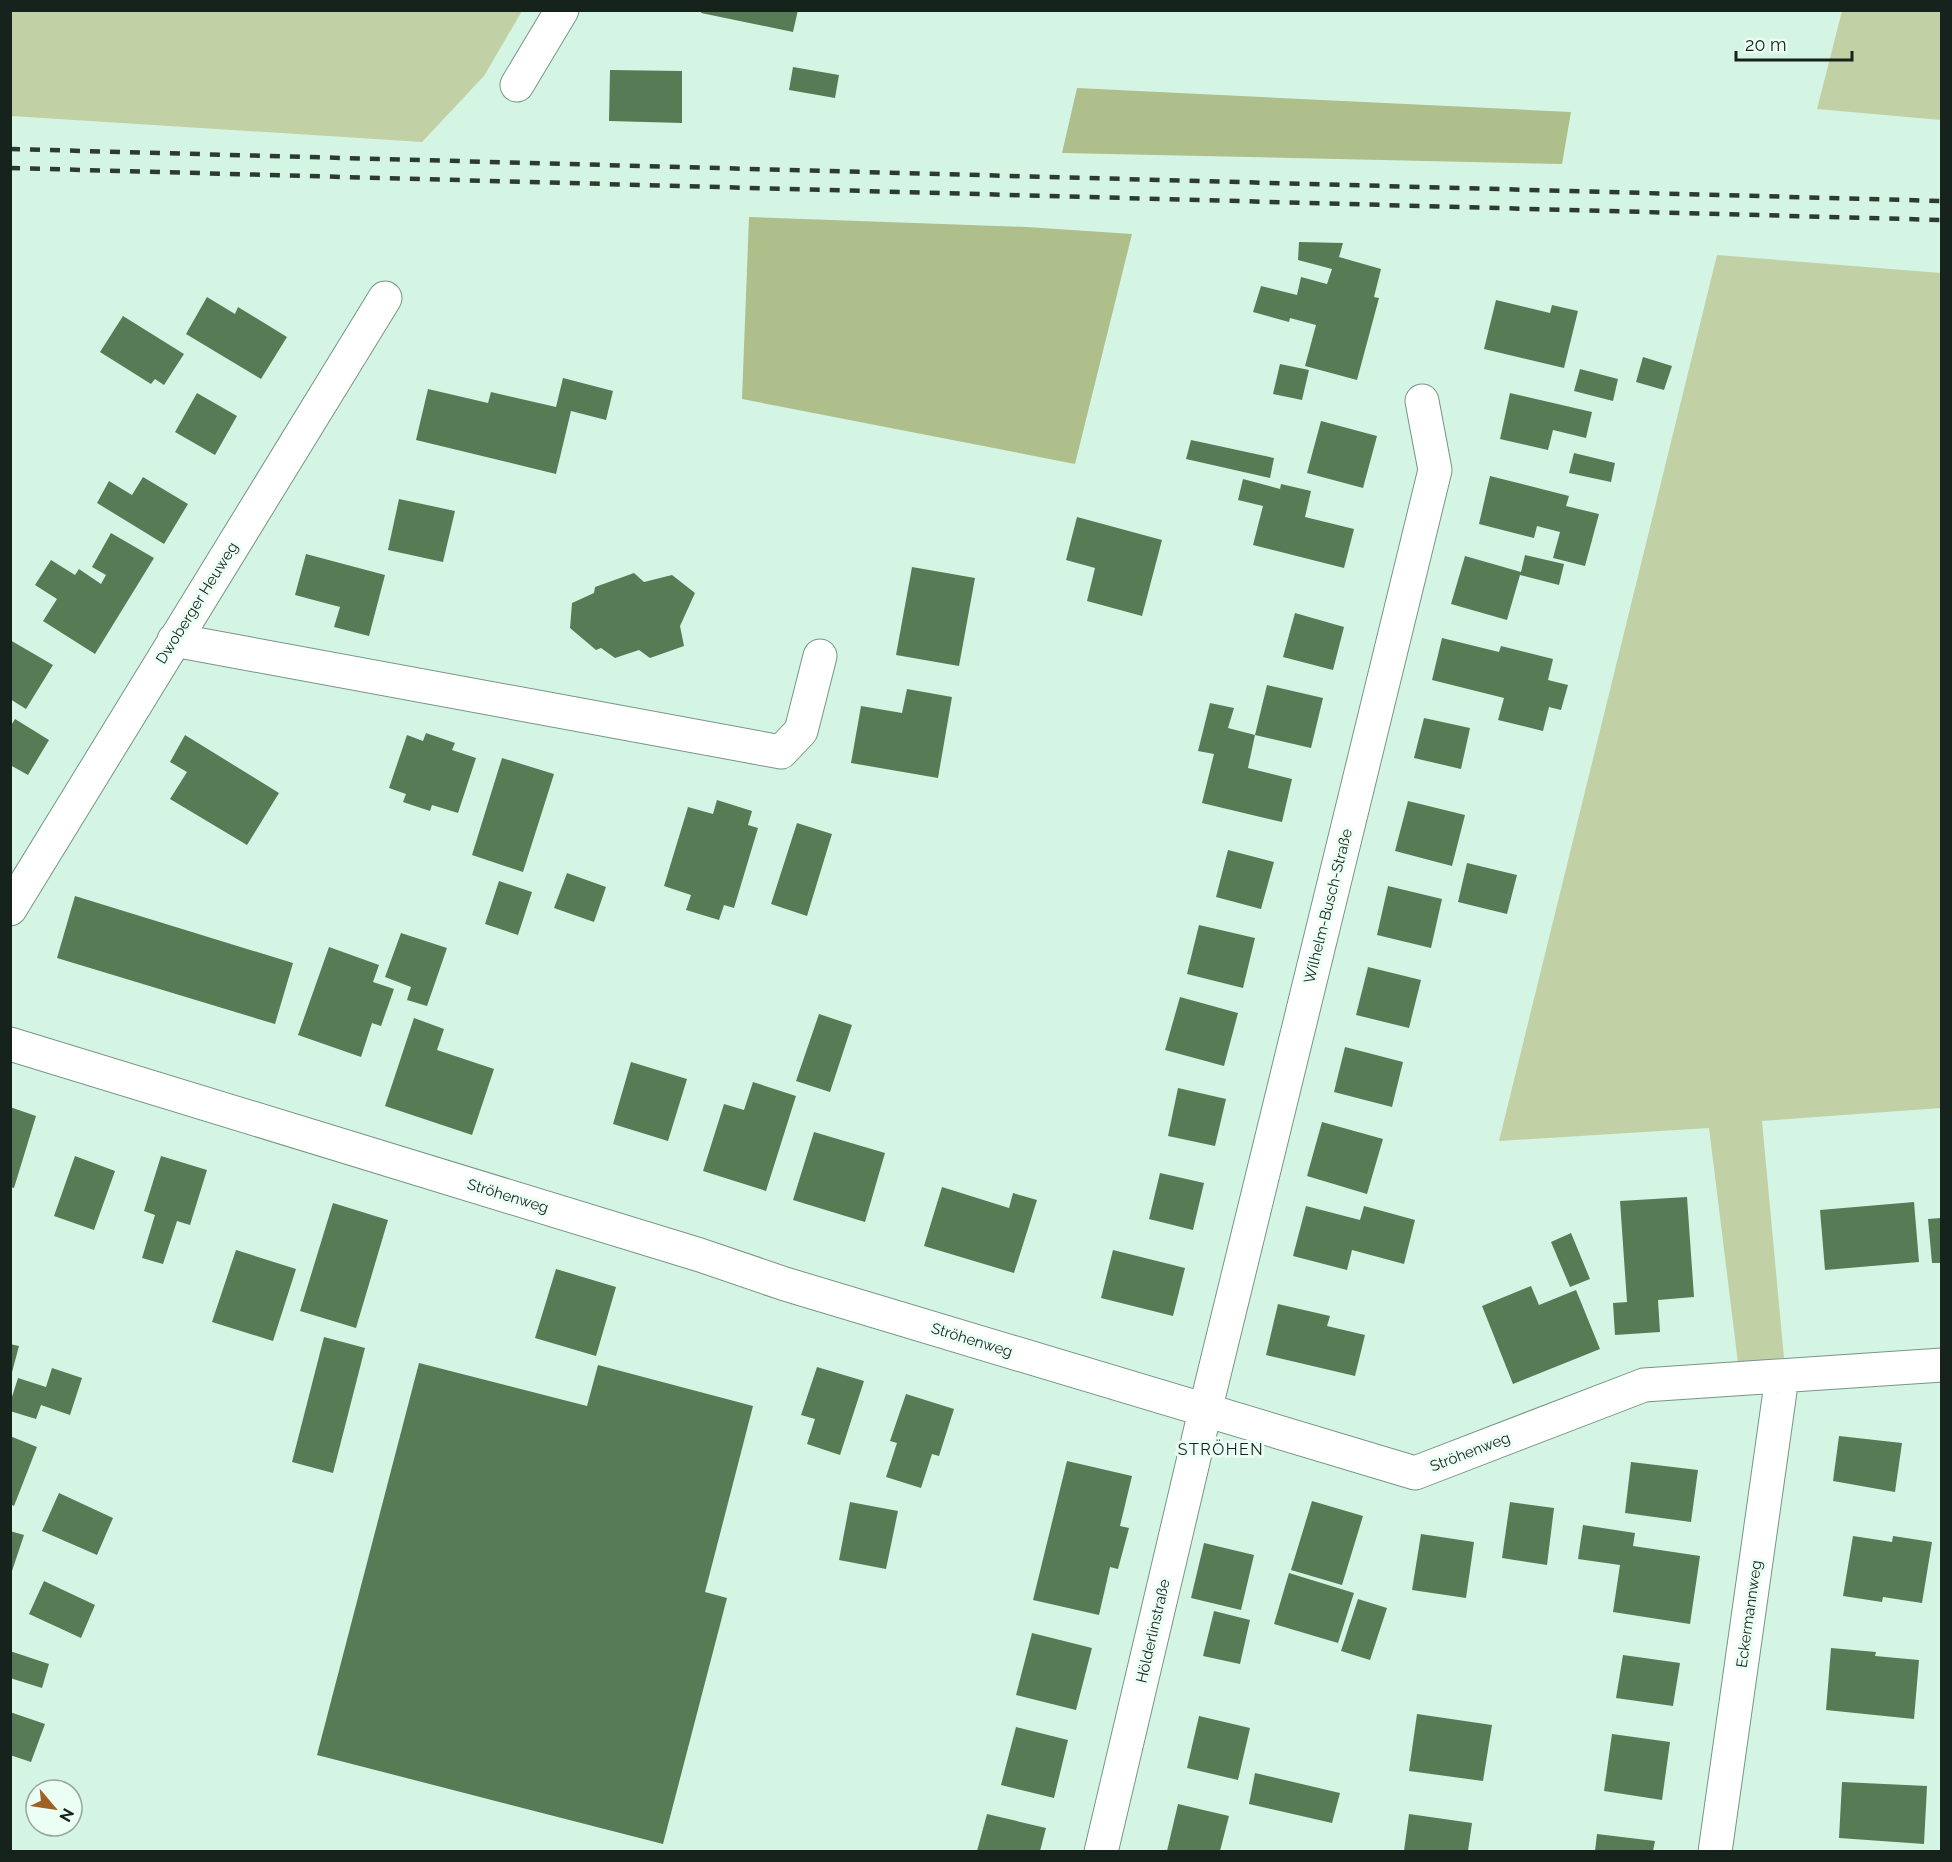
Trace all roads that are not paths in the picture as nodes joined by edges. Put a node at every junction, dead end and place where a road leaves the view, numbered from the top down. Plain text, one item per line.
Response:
1 (562, 10) edge
2 (517, 86) dead end
3 (385, 298) dead end
4 (1422, 401) dead end
5 (174, 640) junction
6 (820, 656) dead end
7 (10, 909) edge
8 (10, 1044) edge
9 (1941, 1365) edge
10 (1782, 1377) junction
11 (1205, 1411) junction
12 (1101, 1851) edge
13 (1715, 1851) edge

1 - 2 street
3 - 5 street, Dwoberger Heuweg
4 - 11 street, Wilhelm-Busch-Straße
5 - 6 street
5 - 7 street, Dwoberger Heuweg
8 - 11 street, Ströhenweg
9 - 10 street, Ströhenweg
10 - 11 street, Ströhenweg
10 - 13 street, Eckermannweg
11 - 12 street, Hölderlinstraße

